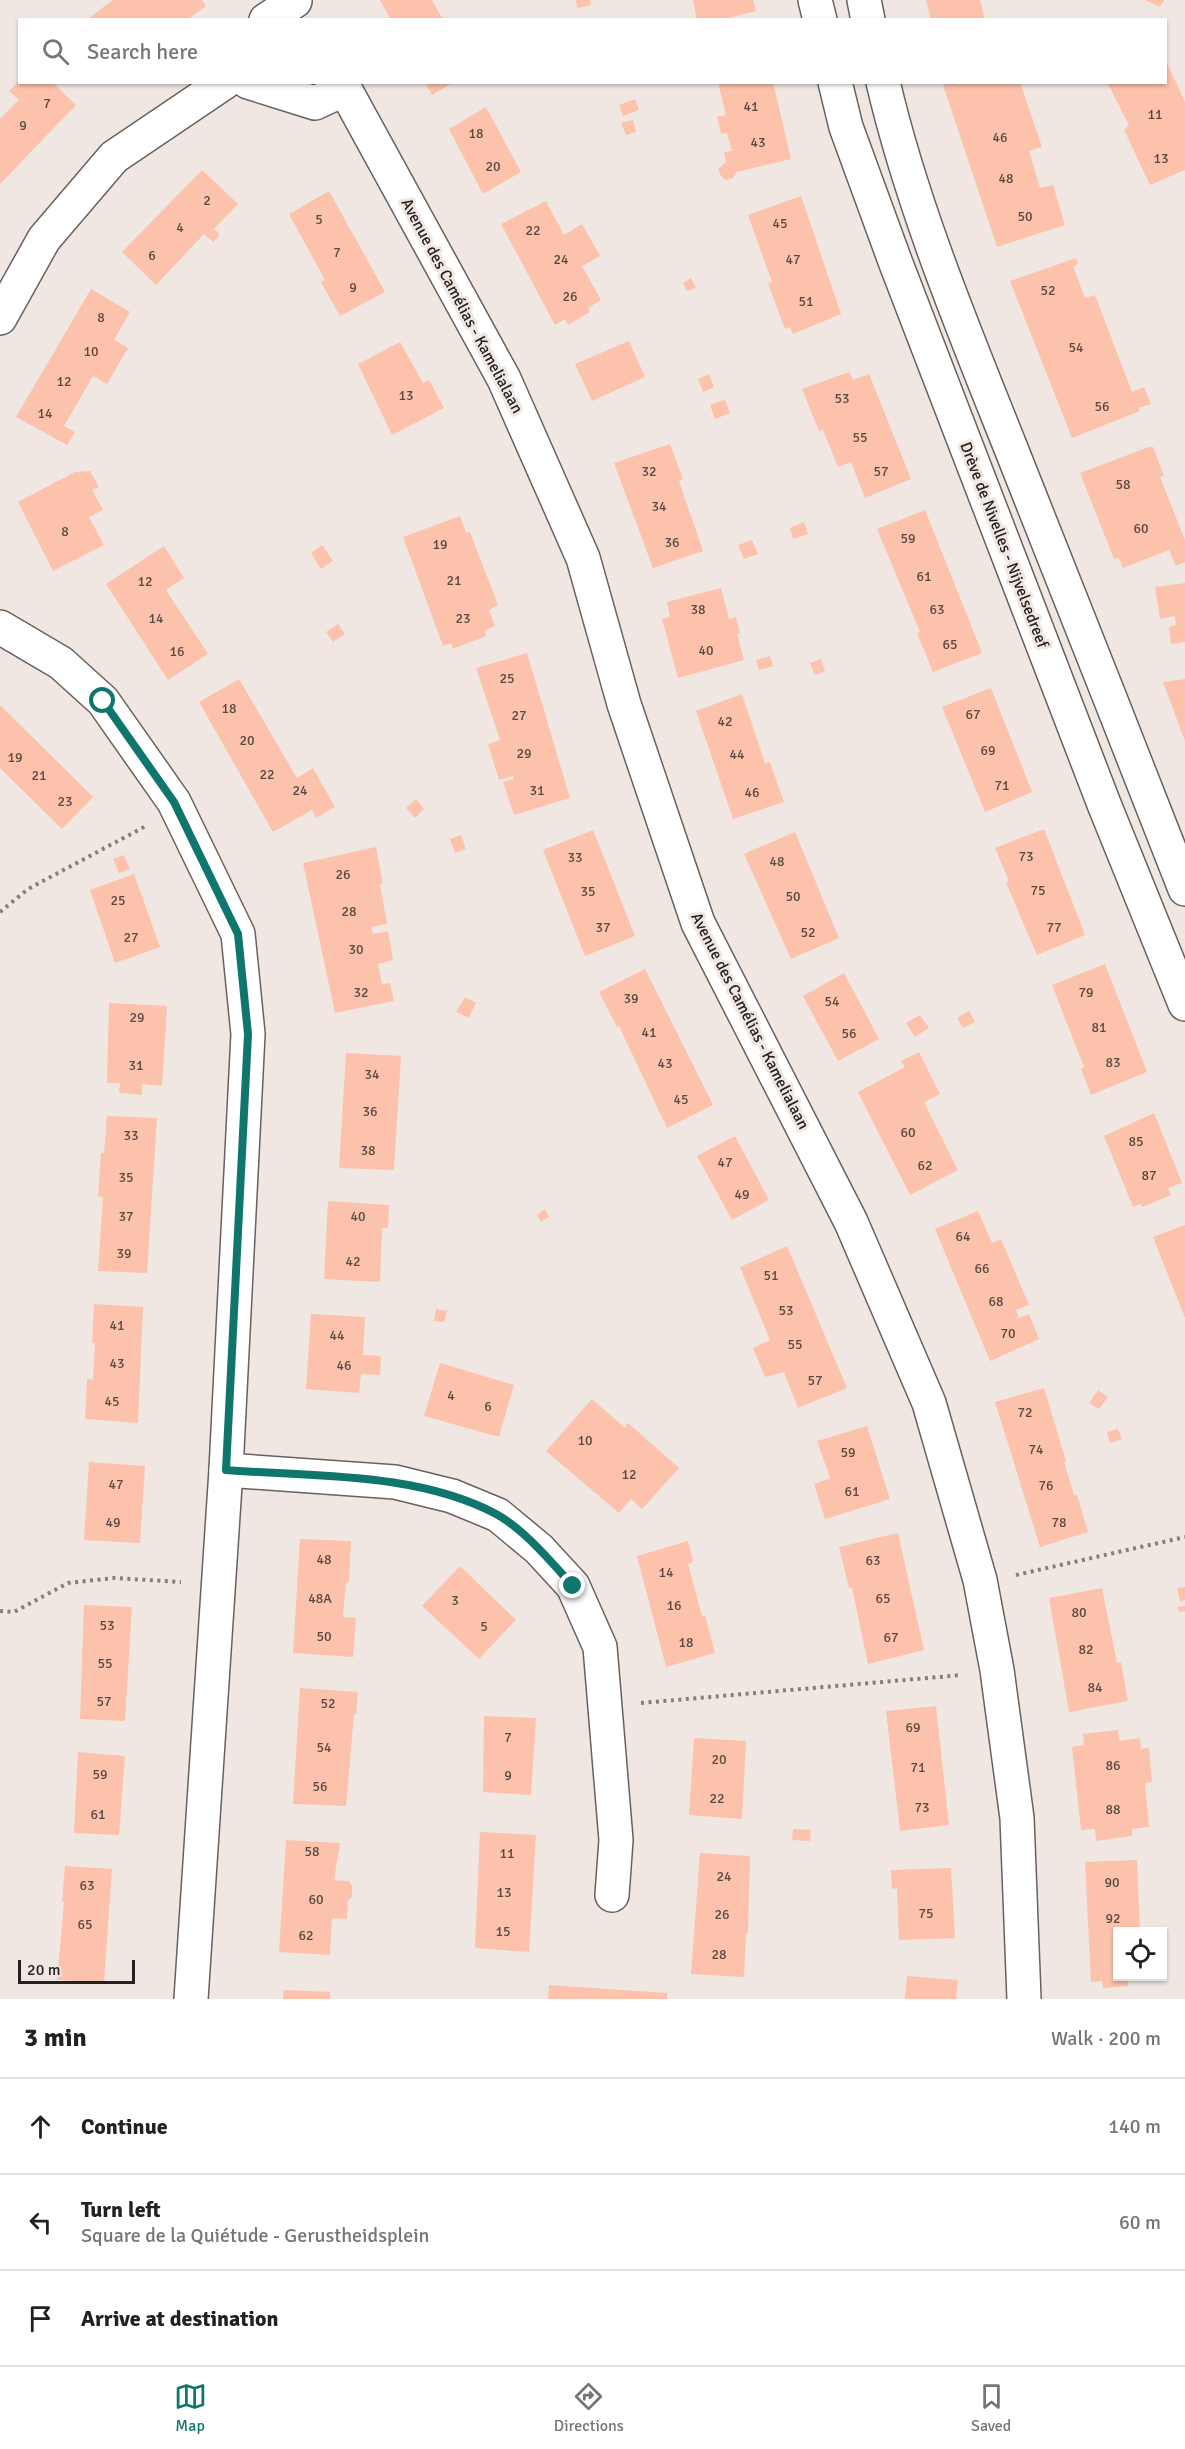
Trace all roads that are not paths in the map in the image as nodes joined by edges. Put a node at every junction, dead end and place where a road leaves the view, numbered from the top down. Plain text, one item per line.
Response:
1 (295, 0) edge
2 (815, 0) edge
3 (864, 0) edge
4 (269, 18) edge
5 (305, 18) edge
6 (819, 18) edge
7 (868, 18) edge
8 (222, 84) edge
9 (254, 84) edge
10 (835, 84) edge
11 (883, 84) edge
12 (343, 86) edge
13 (0, 318) edge
14 (0, 627) edge
15 (1185, 889) edge
16 (1185, 1004) edge
17 (226, 1470) junction
18 (612, 1895) dead end
19 (191, 1999) edge
20 (1024, 1999) edge

1 - 4 street
1 - 5 street
2 - 6 street
3 - 7 street
8 - 13 street
9 - 12 street
10 - 16 street, Drève de Nivelles - Nijvelsedreef
11 - 15 street
12 - 20 street, Avenue des Camélias - Kamelialaan
14 - 17 street
17 - 18 street
17 - 19 street

